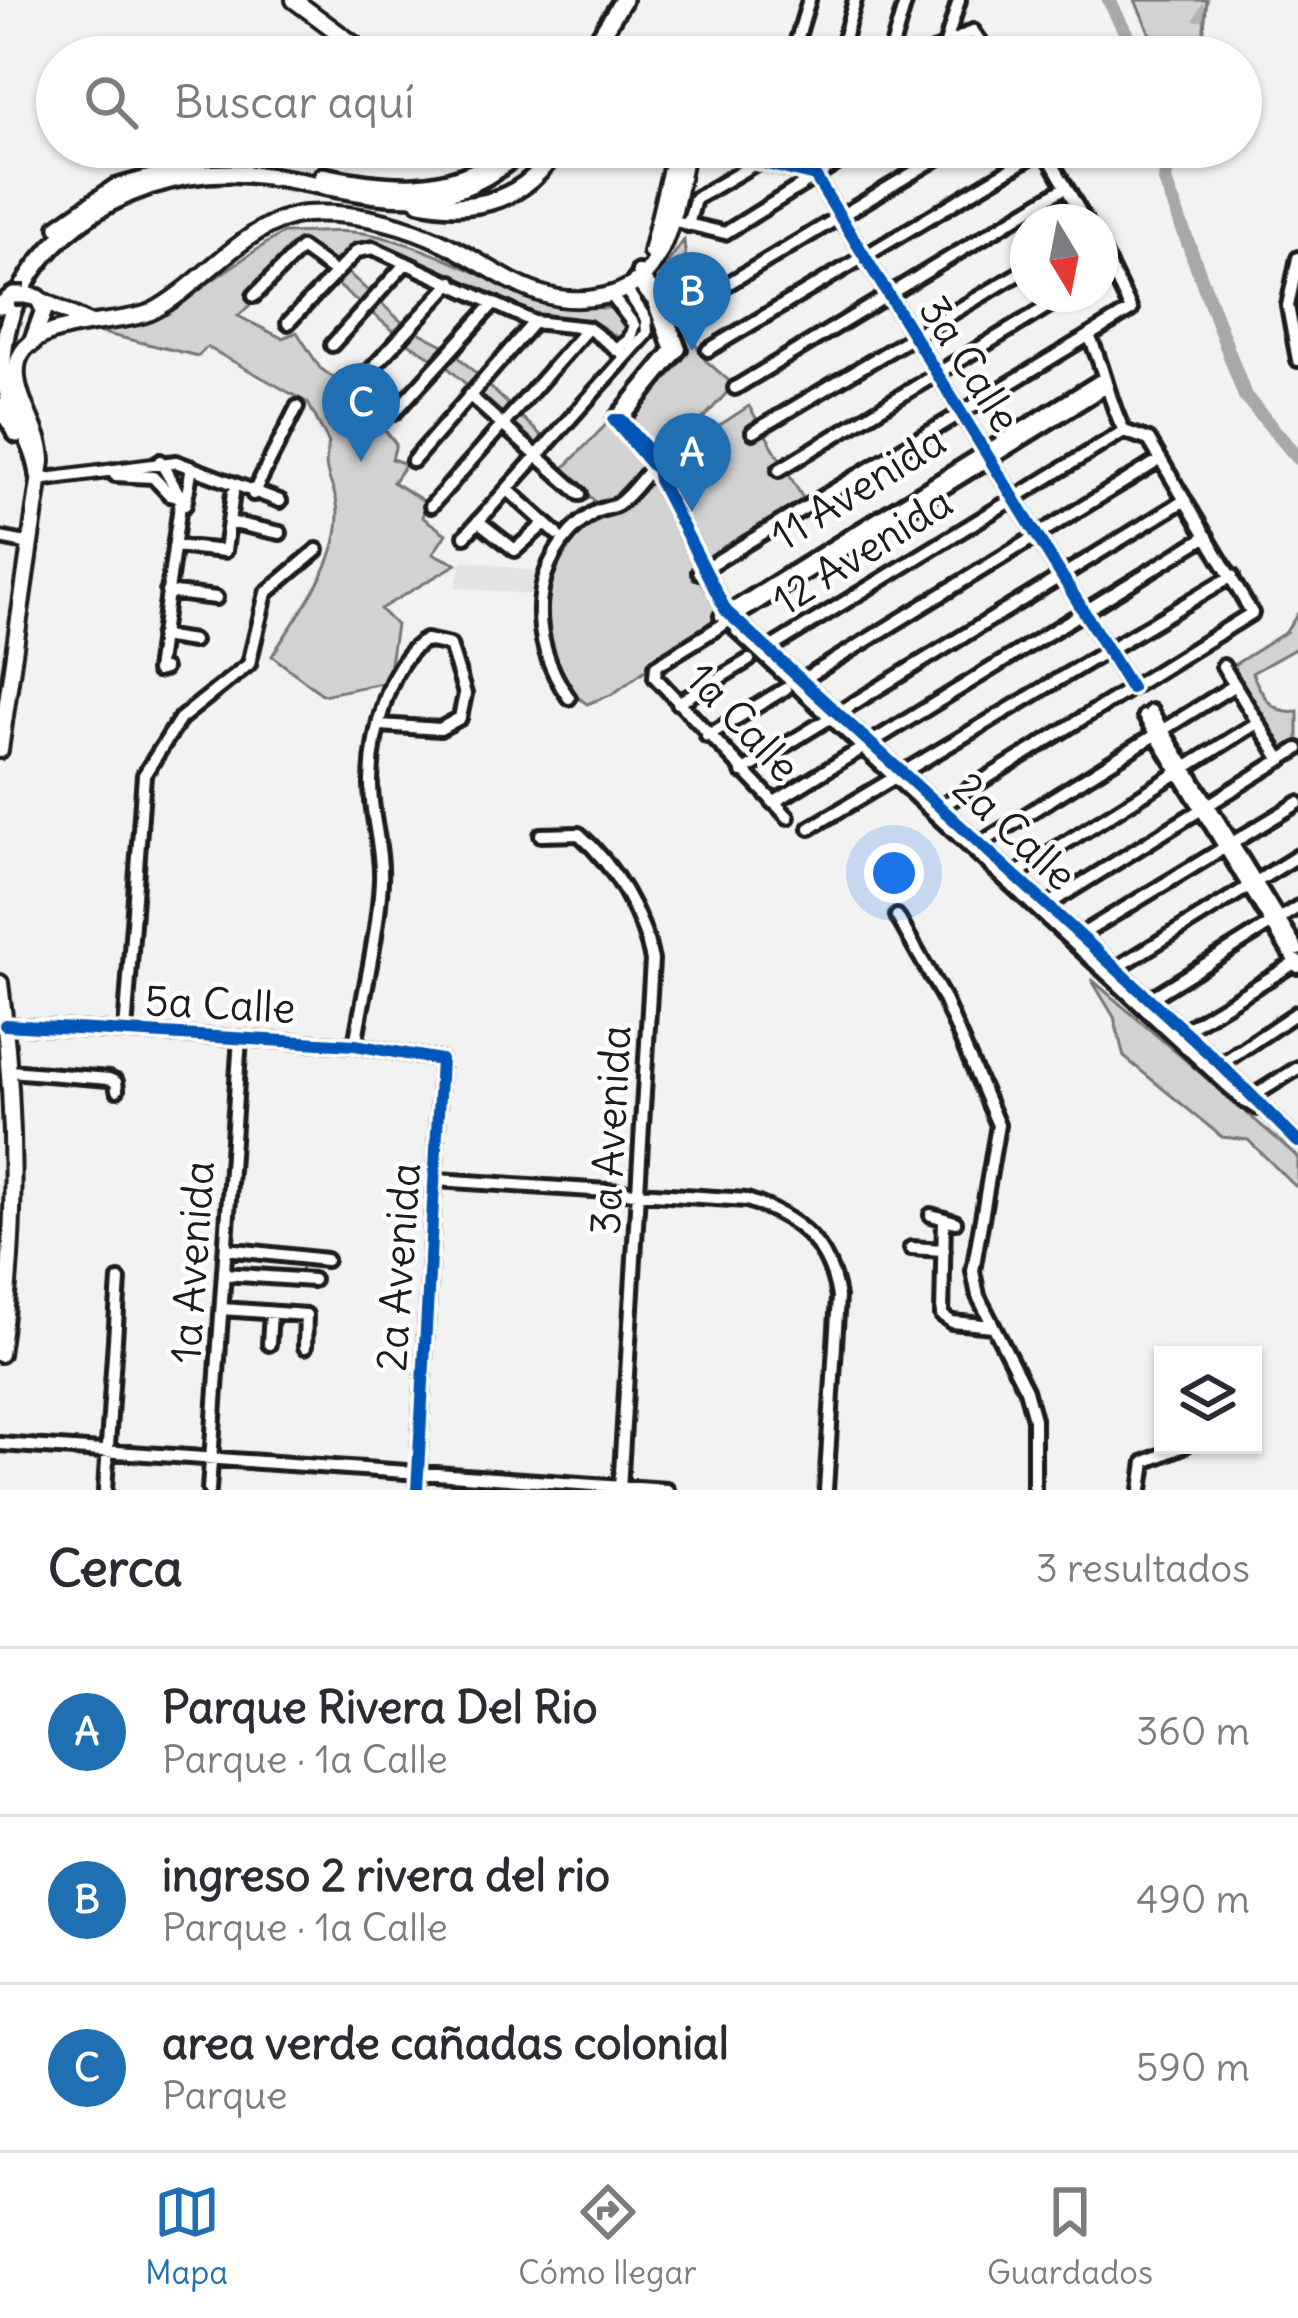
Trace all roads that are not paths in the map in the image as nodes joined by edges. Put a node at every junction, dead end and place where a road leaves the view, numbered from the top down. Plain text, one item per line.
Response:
1 (294, 0) edge
2 (613, 0) edge
3 (809, 0) edge
4 (856, 0) edge
5 (906, 0) edge
6 (959, 0) edge
7 (623, 1) edge
8 (604, 22) junction
9 (343, 36) edge
10 (594, 36) edge
11 (597, 36) edge
12 (798, 36) edge
13 (845, 36) edge
14 (895, 36) edge
15 (948, 36) edge
16 (175, 168) edge
17 (263, 168) edge
18 (479, 168) edge
19 (495, 168) edge
20 (542, 168) edge
21 (672, 168) edge
22 (689, 168) edge
23 (742, 168) edge
24 (798, 168) edge
25 (812, 168) edge
26 (822, 168) edge
27 (921, 168) edge
28 (1011, 168) edge
29 (1055, 168) edge
30 (812, 173) junction
31 (668, 185) junction
32 (1066, 187) junction
33 (399, 199) junction
34 (1076, 204) edge
35 (843, 215) junction
36 (678, 224) junction
37 (868, 256) junction
38 (1298, 258) edge
39 (406, 263) junction
40 (336, 273) junction
41 (1118, 278) edge
42 (1010, 279) edge
43 (452, 282) junction
44 (631, 282) junction
45 (1294, 289) edge
46 (892, 295) junction
47 (254, 296) dead end
48 (19, 298) edge
49 (494, 303) junction
50 (1039, 312) edge
51 (676, 315) dead end
52 (534, 322) junction
53 (90, 323) junction
54 (288, 323) dead end
55 (1293, 327) edge
56 (588, 328) junction
57 (917, 335) junction
58 (1088, 336) junction
59 (32, 343) junction
60 (332, 345) dead end
61 (0, 347) edge
62 (708, 350) dead end
63 (621, 353) junction
64 (1298, 360) edge
65 (940, 373) junction
66 (366, 375) dead end
67 (0, 382) edge
68 (1102, 384) junction
69 (735, 388) dead end
70 (470, 395) junction
71 (0, 406) edge
72 (297, 406) dead end
73 (964, 411) junction
74 (394, 413) dead end
75 (503, 424) junction
76 (1124, 431) junction
77 (753, 432) dead end
78 (989, 452) junction
79 (538, 454) junction
80 (160, 461) junction
81 (413, 461) dead end
82 (655, 464) junction
83 (1153, 464) dead end
84 (192, 467) junction
85 (779, 470) dead end
86 (116, 475) dead end
87 (38, 479) junction
88 (508, 489) junction
89 (233, 494) dead end
90 (253, 494) junction
91 (580, 494) dead end
92 (1016, 495) junction
93 (184, 498) junction
94 (1185, 500) junction
95 (280, 502) dead end
96 (431, 506) dead end
97 (478, 521) junction
98 (229, 522) junction
99 (545, 523) junction
100 (1039, 532) junction
101 (280, 533) dead end
102 (557, 534) dead end
103 (465, 536) dead end
104 (1207, 536) junction
105 (0, 538) edge
106 (31, 544) junction
107 (177, 547) junction
108 (317, 550) dead end
109 (698, 572) junction
110 (1063, 572) junction
111 (1232, 576) junction
112 (171, 593) junction
113 (216, 598) dead end
114 (1086, 609) junction
115 (723, 615) junction
116 (193, 641) dead end
117 (1110, 648) junction
118 (758, 655) junction
119 (1223, 667) dead end
120 (6, 670) edge
121 (653, 671) joint
122 (793, 685) junction
123 (1234, 685) junction
124 (1134, 686) junction
125 (569, 698) dead end
126 (678, 703) junction
127 (1147, 714) dead end
128 (834, 716) junction
129 (1258, 723) junction
130 (380, 725) junction
131 (1158, 732) junction
132 (707, 736) junction
133 (866, 746) junction
134 (1298, 749) edge
135 (0, 750) edge
136 (1281, 760) junction
137 (1182, 770) junction
138 (742, 772) junction
139 (899, 776) junction
140 (1298, 802) edge
141 (773, 803) junction
142 (1204, 807) junction
143 (936, 810) junction
144 (788, 817) dead end
145 (811, 828) dead end
146 (541, 835) dead end
147 (975, 846) junction
148 (1228, 846) junction
149 (1298, 856) edge
150 (1009, 878) junction
151 (1252, 884) junction
152 (1042, 908) junction
153 (1298, 908) edge
154 (897, 916) dead end
155 (1275, 922) junction
156 (1076, 938) junction
157 (1297, 960) edge
158 (1112, 972) junction
159 (0, 983) edge
160 (1144, 1002) junction
161 (1298, 1012) edge
162 (5, 1025) junction
163 (124, 1032) junction
164 (1178, 1034) junction
165 (240, 1038) junction
166 (355, 1045) junction
167 (431, 1054) joint
168 (1216, 1067) junction
169 (1298, 1068) edge
170 (9, 1071) junction
171 (117, 1090) dead end
172 (1248, 1099) junction
173 (1298, 1122) edge
174 (1286, 1130) junction
175 (1298, 1142) edge
176 (437, 1180) junction
177 (640, 1193) junction
178 (944, 1219) dead end
179 (911, 1248) dead end
180 (226, 1249) junction
181 (944, 1250) junction
182 (326, 1261) dead end
183 (224, 1274) junction
184 (119, 1280) dead end
185 (313, 1280) dead end
186 (222, 1309) junction
187 (271, 1313) junction
188 (993, 1326) junction
189 (269, 1344) dead end
190 (305, 1347) dead end
191 (0, 1354) edge
192 (0, 1444) edge
193 (108, 1450) junction
194 (1164, 1454) edge
195 (211, 1459) junction
196 (418, 1470) junction
197 (620, 1489) edge
198 (105, 1490) edge
199 (209, 1490) edge
200 (417, 1490) edge
201 (667, 1490) edge
202 (826, 1490) edge
203 (1034, 1490) edge
204 (1141, 1490) edge

1 - 9 main road
2 - 8 highway
3 - 12 street
4 - 13 street
5 - 14 street
6 - 15 street
7 - 8 highway
8 - 10 highway
8 - 11 highway
16 - 61 highway
17 - 18 highway
19 - 33 highway
20 - 33 highway
21 - 31 main road
22 - 36 main road
23 - 36 street
24 - 30 street
25 - 30 street
26 - 30 street
27 - 35 street
28 - 37 street
29 - 32 street
30 - 35 street, 3a Calle
30 - 36 street
31 - 36 main road
31 - 44 main road
32 - 34 street
32 - 46 street
33 - 87 highway
35 - 37 street, 3a Calle
35 - 51 street
36 - 44 main road
37 - 46 street, 3a Calle
37 - 62 street
38 - 45 street
39 - 40 street
39 - 43 street
39 - 60 street
40 - 47 street
40 - 54 street
41 - 58 street
42 - 57 street
43 - 49 street
43 - 66 street
44 - 53 main road
44 - 63 street
44 - 82 street, 1a Calle
45 - 55 street
46 - 57 street, 3a Calle
46 - 69 street
48 - 53 main road
48 - 59 highway
49 - 52 street
49 - 74 street
50 - 65 street
52 - 56 street
52 - 70 street
53 - 59 main road
55 - 64 street
56 - 63 street
56 - 75 street
57 - 65 street, 3a Calle
57 - 77 street
58 - 68 street
58 - 73 street
59 - 87 main road
63 - 79 street
65 - 73 street, 3a Calle
65 - 85 street
67 - 87 highway
68 - 76 street
68 - 78 street, 11 Avenida
70 - 75 street
70 - 81 street
71 - 87 highway
72 - 90 street
73 - 78 street, 3a Calle
73 - 109 street
75 - 79 street
75 - 96 street
76 - 92 street, 12 Avenida
76 - 94 street
78 - 92 street, 3a Calle
78 - 115 street, 11 Avenida
79 - 88 street
79 - 91 street
80 - 84 street
80 - 87 street
80 - 93 street
82 - 109 street, 1a Calle
82 - 125 street
83 - 100 street
84 - 90 street
84 - 93 street
86 - 93 street
87 - 106 main road
88 - 97 street
88 - 99 street
89 - 98 street
90 - 95 street
92 - 100 street, 3a Calle
92 - 118 street, 12 Avenida
93 - 107 street
94 - 104 street
94 - 110 street
97 - 99 street
97 - 103 street
98 - 101 street
98 - 107 street
99 - 102 street
100 - 110 street, 3a Calle
100 - 122 street
104 - 111 street
104 - 114 street
105 - 106 street
106 - 120 main road
107 - 112 street
108 - 163 street
109 - 115 street, 1a Calle
110 - 114 street, 3a Calle
110 - 128 street
111 - 117 street
111 - 124 street
112 - 113 street
112 - 116 street
114 - 117 street, 3a Calle
114 - 133 street
115 - 118 street, 2a Calle
115 - 121 street, 11 Avenida
117 - 124 street, 3a Calle
117 - 139 street
118 - 122 street, 2a Calle
118 - 126 street, 12 Avenida
119 - 123 street
120 - 135 main road
121 - 126 street, 1a Calle
122 - 128 street, 2a Calle
122 - 132 street
123 - 129 street
123 - 131 street
124 - 143 street
126 - 132 street, 1a Calle
127 - 131 street
128 - 133 street, 2a Calle
128 - 138 street
129 - 136 street
129 - 137 street
130 - 130 street
130 - 166 street
131 - 137 street
131 - 147 street
132 - 138 street, 1a Calle
133 - 139 street, 2a Calle
133 - 141 street
134 - 136 street
136 - 142 street
137 - 142 street
137 - 150 street
138 - 141 street, 1a Calle
139 - 143 street, 2a Calle
139 - 145 street
140 - 148 street
141 - 144 street, 1a Calle
142 - 148 street
142 - 152 street
143 - 147 street, 2a Calle
146 - 177 street, 3a Avenida
147 - 150 street, 2a Calle
148 - 151 street
148 - 156 street
149 - 151 street
150 - 152 street, 2a Calle
151 - 155 street
151 - 158 street
152 - 156 street, 2a Calle
153 - 155 street
154 - 188 street
155 - 157 street
155 - 160 street
156 - 158 street, 2a Calle
157 - 164 street
158 - 160 street, 2a Calle
159 - 162 main road
160 - 164 street, 2a Calle
161 - 168 street
162 - 163 street, 5a Calle
162 - 170 main road
163 - 165 street, 5a Calle
164 - 168 street, 2a Calle
165 - 166 street, 5a Calle
165 - 180 street, 1a Avenida
166 - 167 street, 5a Calle
167 - 176 street, 2a Avenida
168 - 172 street, 2a Calle
169 - 172 street
170 - 171 street
170 - 191 main road
172 - 174 street, 2a Calle
173 - 174 street
174 - 175 street, 2a Calle
176 - 177 street
176 - 196 street, 2a Avenida
177 - 197 street, 3a Avenida
177 - 202 street
178 - 181 street
179 - 181 street
180 - 182 street
180 - 183 street, 1a Avenida
181 - 188 street
183 - 185 street
183 - 186 street, 1a Avenida
184 - 193 street
186 - 187 street
186 - 195 street, 1a Avenida
187 - 189 street
187 - 190 street
188 - 203 street
192 - 193 street
193 - 195 street
193 - 198 street
194 - 204 street
195 - 196 street
195 - 199 street, 1a Avenida
196 - 197 street
196 - 200 street, 2a Avenida
197 - 201 street

